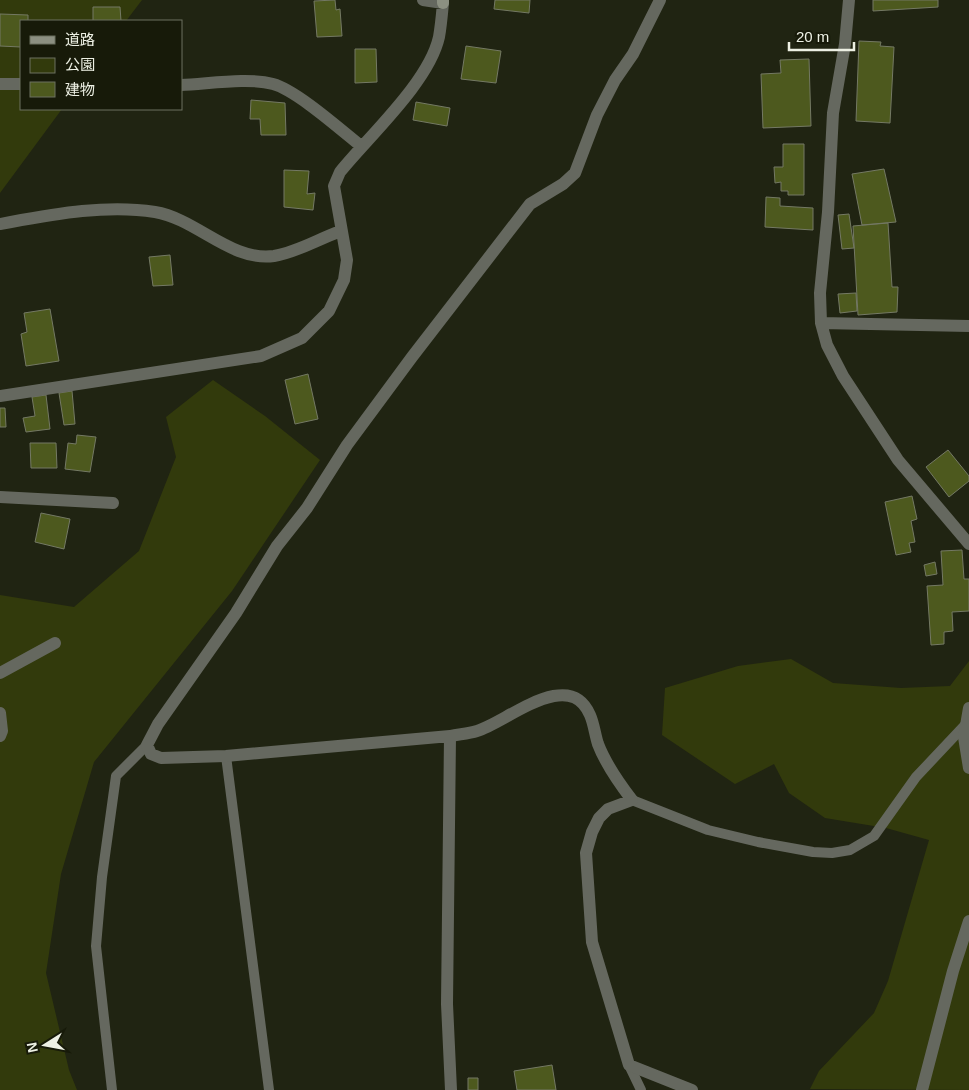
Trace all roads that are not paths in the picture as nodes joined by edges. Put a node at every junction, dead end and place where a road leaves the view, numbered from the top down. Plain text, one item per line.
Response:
1 (423, 0) edge
2 (660, 0) edge
3 (849, 0) edge
4 (443, 2) edge
5 (0, 84) edge
6 (20, 84) edge
7 (182, 85) edge
8 (361, 146) junction
9 (0, 224) edge
10 (341, 231) junction
11 (821, 323) junction
12 (969, 326) edge
13 (0, 396) edge
14 (0, 497) edge
15 (113, 503) dead end
16 (969, 544) edge
17 (55, 643) dead end
18 (0, 673) edge
19 (969, 708) edge
20 (0, 713) edge
21 (966, 724) junction
22 (0, 736) edge
23 (450, 736) junction
24 (147, 745) junction
25 (226, 756) junction
26 (969, 768) edge
27 (632, 800) junction
28 (969, 921) edge
29 (629, 1065) junction
30 (112, 1090) edge
31 (269, 1090) edge
32 (451, 1090) edge
33 (641, 1090) edge
34 (692, 1090) edge
35 (922, 1090) edge

1 - 4 street
2 - 24 street
3 - 11 street
4 - 8 street
5 - 6 street
7 - 8 street
8 - 10 street
9 - 10 street
10 - 13 street
11 - 12 street
11 - 16 street
14 - 15 street
17 - 18 street
19 - 21 street
20 - 22 street
21 - 26 street
21 - 27 lane
23 - 25 street
23 - 27 street
23 - 32 street
24 - 25 street
24 - 30 lane
25 - 31 lane
27 - 29 street
28 - 35 street
29 - 33 lane
29 - 34 street

